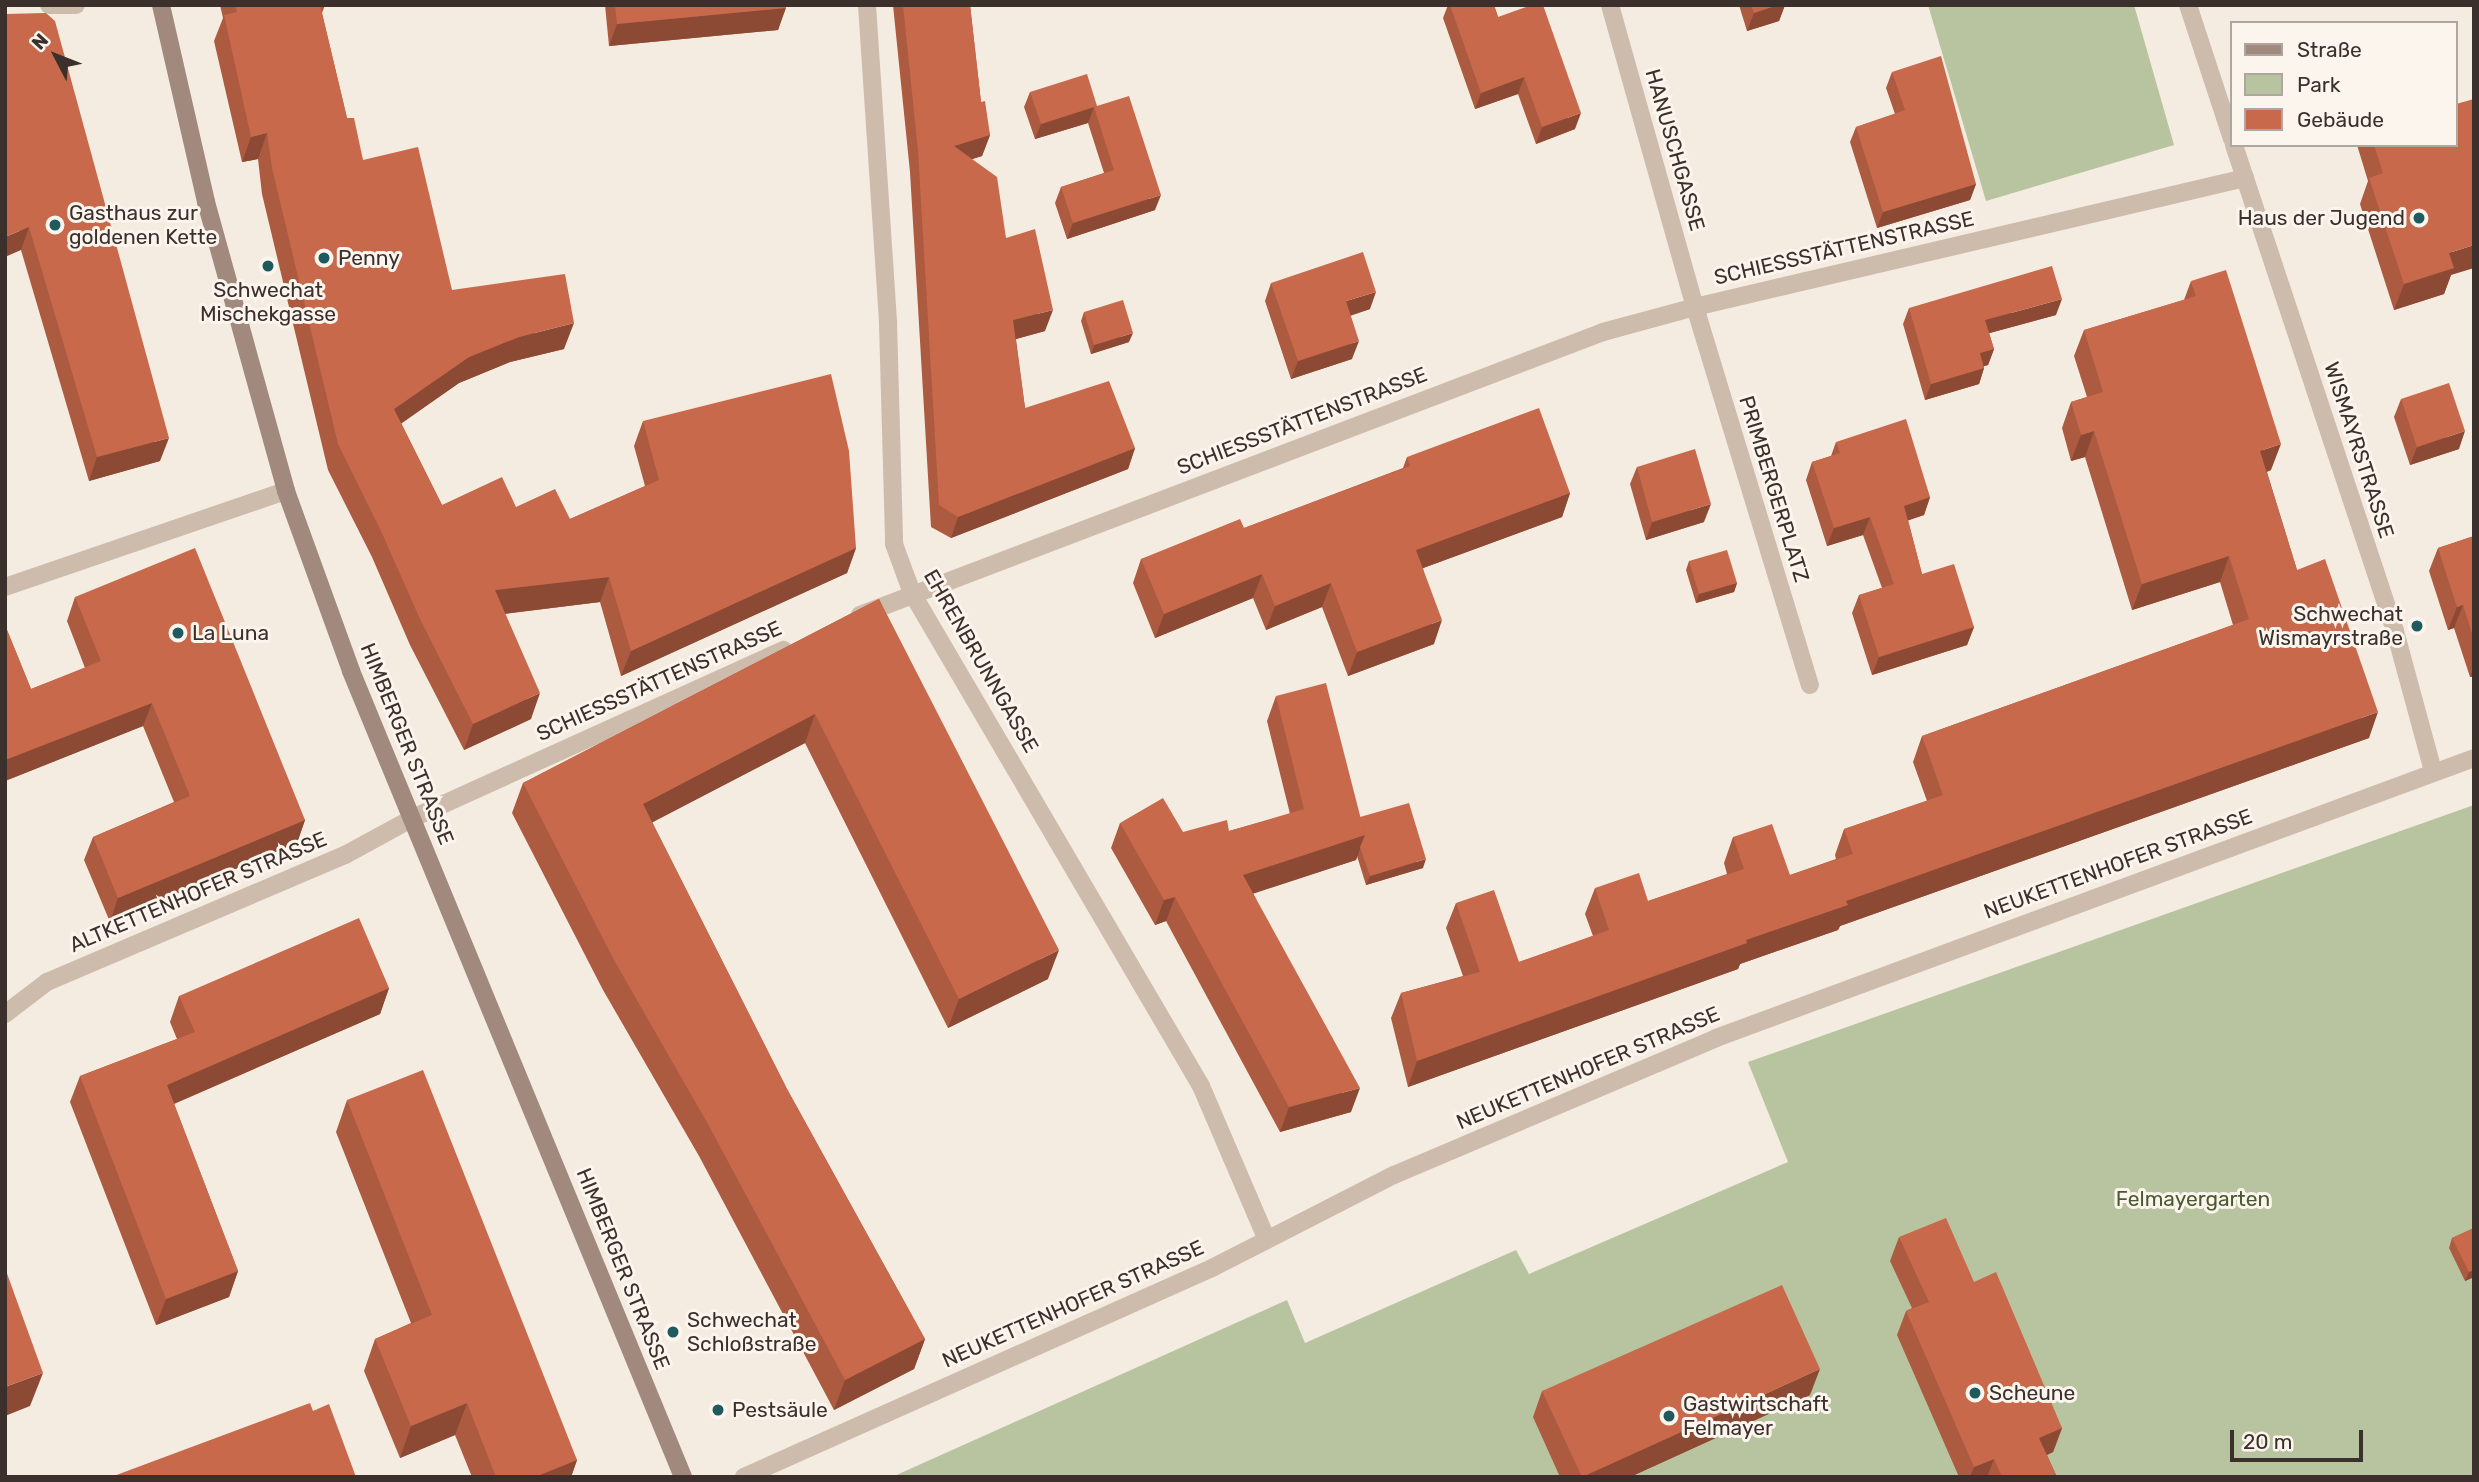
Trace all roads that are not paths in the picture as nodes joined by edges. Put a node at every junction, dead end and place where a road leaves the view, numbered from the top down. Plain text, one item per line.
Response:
1 (50, 5) edge
2 (76, 5) edge
3 (161, 5) edge
4 (867, 5) edge
5 (1610, 5) edge
6 (2188, 5) edge
7 (2230, 133) edge
8 (2235, 147) edge
9 (2245, 178) junction
10 (1695, 307) junction
11 (286, 491) junction
12 (5, 587) edge
13 (912, 593) junction
14 (848, 621) edge
15 (798, 643) edge
16 (1810, 684) dead end
17 (2474, 758) edge
18 (2433, 771) junction
19 (413, 818) junction
20 (5, 1014) edge
21 (1266, 1238) junction
22 (683, 1477) edge
23 (744, 1477) edge

1 - 2 street
3 - 11 main road, HIMBERGER STRASSE
4 - 13 street, EHRENBRUNNGASSE
5 - 10 street, HANUSCHGASSE
6 - 7 street
8 - 9 street, WISMAYRSTRASSE
9 - 10 street, SCHIESSSTÄTTENSTRASSE
9 - 18 street, WISMAYRSTRASSE
10 - 13 street, SCHIESSSTÄTTENSTRASSE
10 - 16 street, PRIMBERGERPLATZ
11 - 12 street
11 - 19 main road, HIMBERGER STRASSE
13 - 14 street, SCHIESSSTÄTTENSTRASSE
13 - 21 street, EHRENBRUNNGASSE
15 - 19 street, SCHIESSSTÄTTENSTRASSE
17 - 18 street, NEUKETTENHOFER STRASSE
18 - 21 street, NEUKETTENHOFER STRASSE
19 - 20 street, ALTKETTENHOFER STRASSE
19 - 22 main road, HIMBERGER STRASSE
21 - 23 street, NEUKETTENHOFER STRASSE

